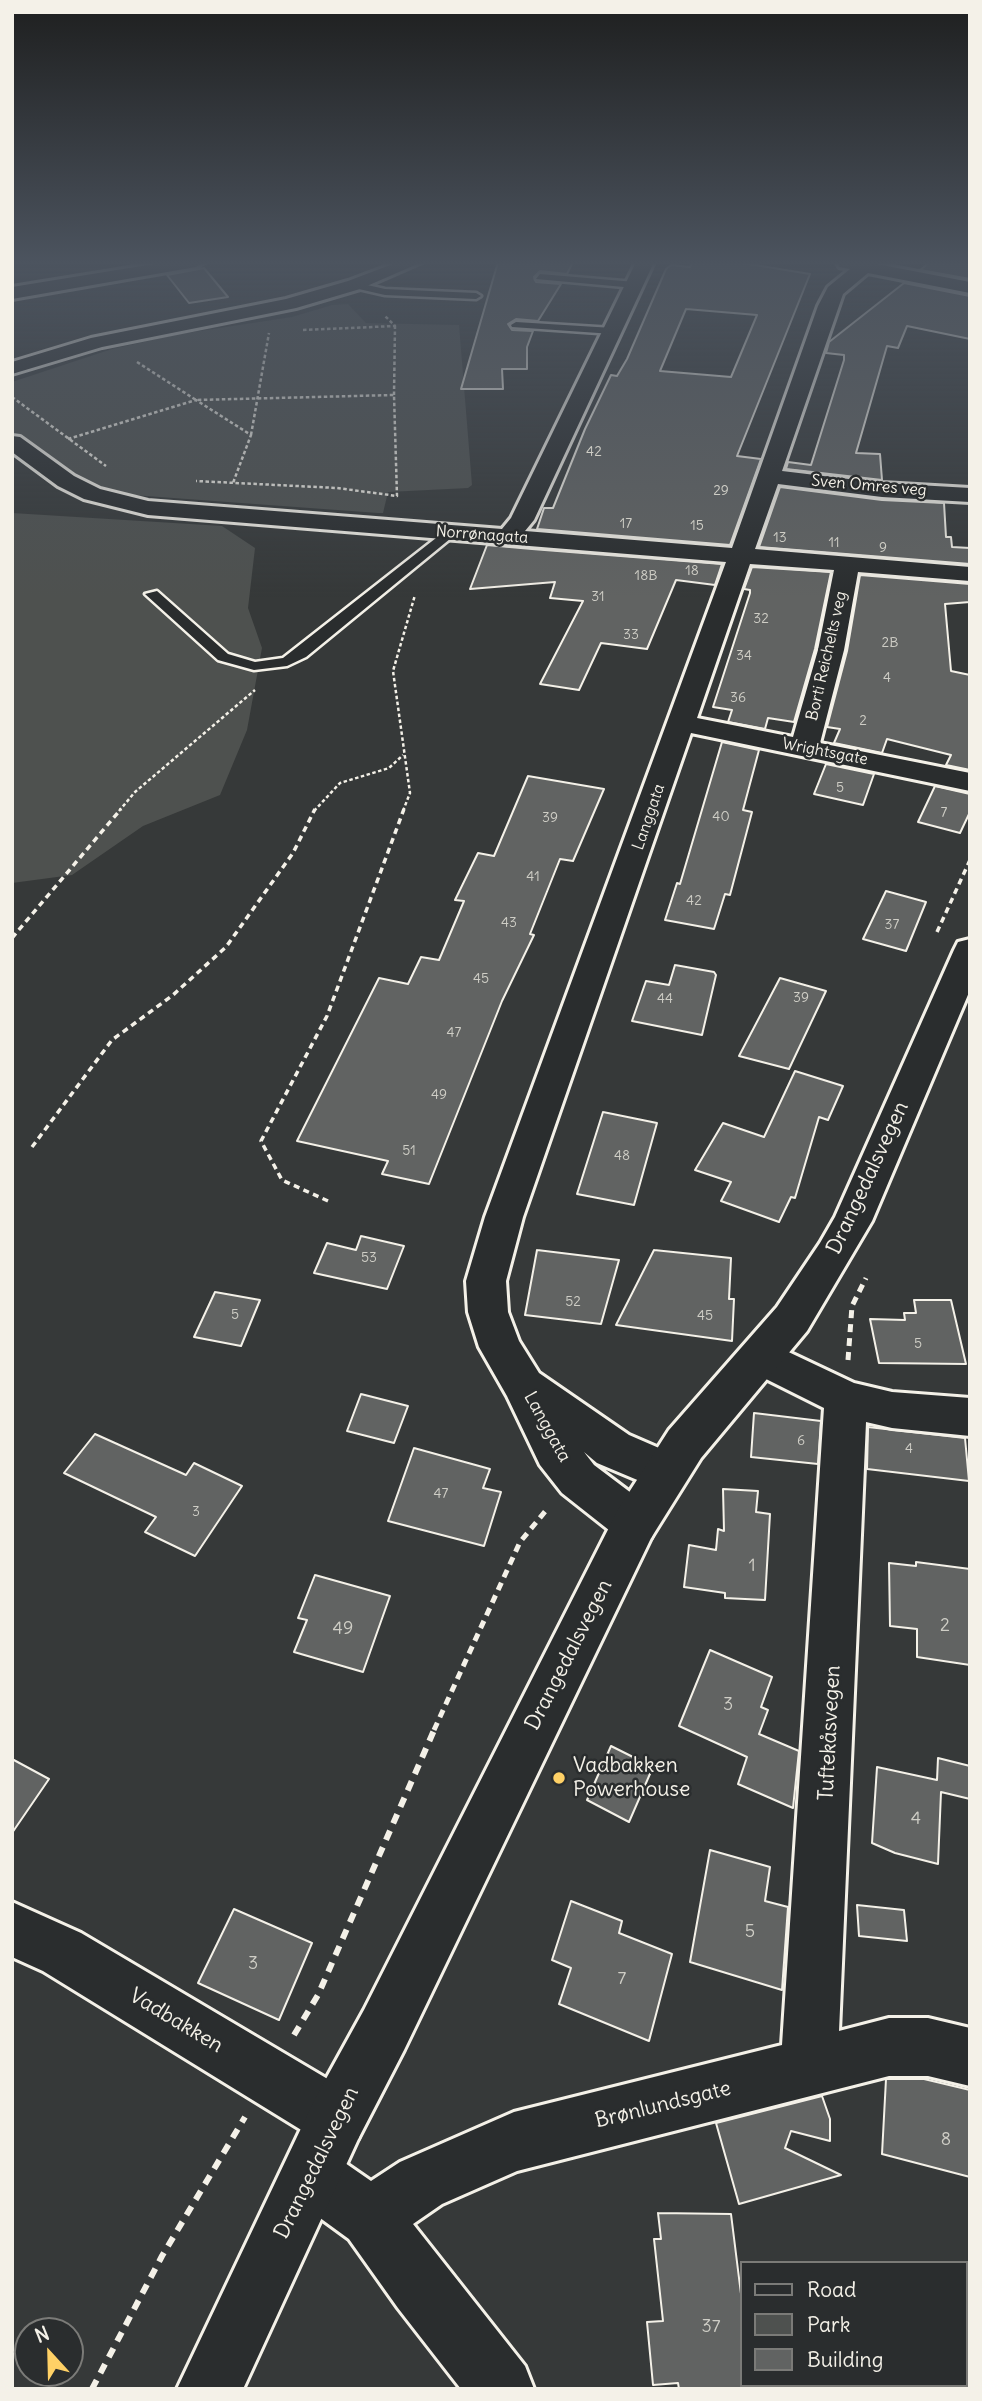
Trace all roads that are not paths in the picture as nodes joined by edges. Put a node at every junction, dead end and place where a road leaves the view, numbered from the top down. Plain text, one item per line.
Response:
1 (591, 374) edge
2 (806, 374) edge
3 (12, 442) edge
4 (768, 476) junction
5 (970, 495) edge
6 (450, 534) junction
7 (509, 537) junction
8 (739, 555) junction
9 (847, 564) junction
10 (970, 574) edge
11 (152, 594) dead end
12 (681, 723) junction
13 (804, 748) junction
14 (970, 782) edge
15 (970, 950) edge
16 (761, 1357) junction
17 (523, 1384) junction
18 (846, 1399) junction
19 (970, 1417) edge
20 (666, 1472) junction
21 (635, 1523) junction
22 (12, 1929) edge
23 (970, 2057) edge
24 (809, 2068) junction
25 (337, 2118) junction
26 (311, 2175) junction
27 (371, 2217) junction
28 (209, 2389) edge
29 (502, 2389) edge

1 - 7 street
2 - 4 street, Langgata
3 - 6 street, Norrønagata
4 - 5 street, Sven Omres veg
4 - 8 street, Langgata
6 - 7 street, Norrønagata
6 - 11 lane
7 - 8 street, Norrønagata
8 - 9 street, Norrønagata
8 - 12 street, Langgata
9 - 10 street, Norrønagata
9 - 13 street, Borti Reichelts veg
12 - 13 street, Wrightsgate
12 - 17 street, Langgata
13 - 14 street, Wrightsgate
15 - 16 street, Drangedalsvegen
16 - 18 street
16 - 20 street, Drangedalsvegen
17 - 20 street, Langgata
17 - 21 street, Langgata
18 - 19 street
18 - 24 street, Tuftekåsvegen
20 - 21 street, Drangedalsvegen
21 - 25 street, Drangedalsvegen
22 - 25 street, Vadbakken
23 - 24 street, Brønlundsgate
24 - 27 street, Brønlundsgate
25 - 26 street, Drangedalsvegen
26 - 27 street
26 - 28 street, Drangedalsvegen
27 - 29 street

